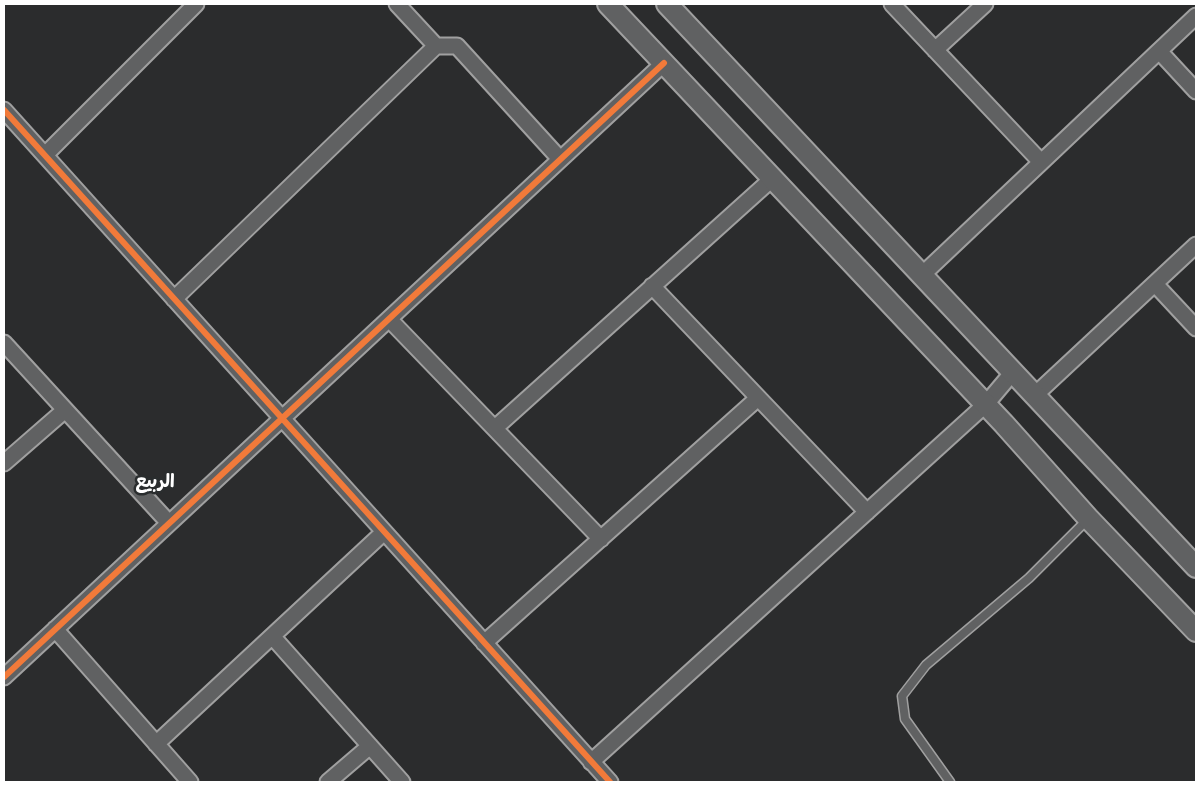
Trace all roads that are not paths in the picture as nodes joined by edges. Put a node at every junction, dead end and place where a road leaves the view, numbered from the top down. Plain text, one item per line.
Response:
1 (196, 4) edge
2 (396, 4) edge
3 (608, 4) edge
4 (667, 4) edge
5 (892, 4) edge
6 (985, 4) edge
7 (1196, 16) edge
8 (436, 46) junction
9 (935, 50) junction
10 (1159, 51) junction
11 (664, 63) junction
12 (1196, 90) edge
13 (4, 110) edge
14 (44, 155) junction
15 (560, 159) junction
16 (1041, 162) junction
17 (772, 178) junction
18 (1196, 245) edge
19 (922, 275) junction
20 (1155, 284) junction
21 (652, 286) junction
22 (174, 299) junction
23 (389, 319) junction
24 (1196, 328) edge
25 (4, 343) edge
26 (1013, 372) junction
27 (1035, 395) junction
28 (758, 398) junction
29 (986, 404) junction
30 (65, 410) junction
31 (282, 418) junction
32 (495, 428) junction
33 (4, 463) edge
34 (867, 512) junction
35 (1088, 518) junction
36 (169, 524) junction
37 (384, 532) junction
38 (601, 538) junction
39 (1196, 567) edge
40 (55, 629) junction
41 (1196, 631) edge
42 (272, 636) junction
43 (484, 643) junction
44 (4, 677) edge
45 (156, 744) junction
46 (370, 746) junction
47 (591, 762) junction
48 (190, 782) edge
49 (328, 782) edge
50 (402, 782) edge
51 (610, 782) edge
52 (950, 782) edge

1 - 14 street
2 - 8 street
3 - 11 street
4 - 19 street
5 - 9 street
6 - 9 street
7 - 10 street
8 - 15 street
8 - 22 street
9 - 16 street
10 - 12 street
10 - 16 street
11 - 15 street
11 - 17 street
13 - 14 street
14 - 22 street
15 - 23 street
16 - 19 street
17 - 21 street
17 - 29 street
18 - 20 street
19 - 26 street
20 - 24 street
20 - 27 street
21 - 28 street
21 - 32 street
22 - 31 street
23 - 31 street
23 - 32 street
25 - 30 street
26 - 27 street
26 - 29 street
27 - 39 street
28 - 34 street
28 - 38 street
29 - 34 street
29 - 35 street
30 - 33 street
30 - 36 street
31 - 36 street
31 - 37 street
32 - 38 street
34 - 47 street
35 - 41 street
35 - 52 lane
36 - 40 street
37 - 42 street
37 - 43 street
38 - 43 street
40 - 44 street
40 - 45 street
42 - 45 street
42 - 46 street
43 - 47 street
45 - 48 street
46 - 49 street
46 - 50 street
47 - 51 street

